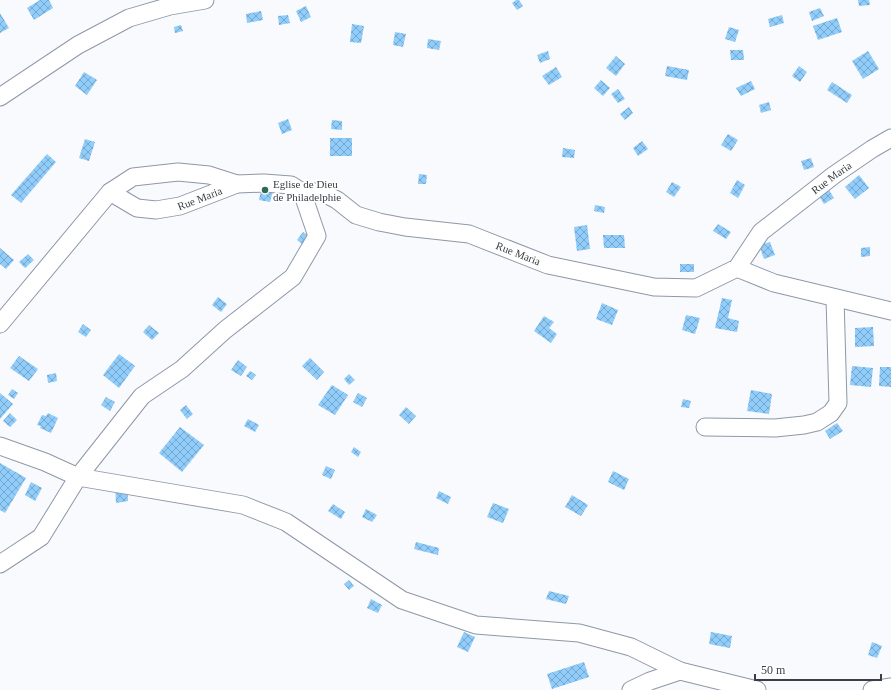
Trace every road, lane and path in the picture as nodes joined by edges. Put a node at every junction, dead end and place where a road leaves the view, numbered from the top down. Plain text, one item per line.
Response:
1 (205, 0) edge
2 (0, 98) edge
3 (891, 138) edge
4 (237, 184) junction
5 (110, 192) junction
6 (302, 192) junction
7 (737, 268) junction
8 (835, 298) junction
9 (891, 311) edge
10 (0, 324) edge
11 (705, 427) dead end
12 (0, 446) edge
13 (78, 477) junction
14 (0, 564) edge
15 (680, 671) junction
16 (891, 687) edge
17 (631, 690) edge
18 (758, 690) edge
19 (872, 690) edge

1 - 2 street
3 - 7 street, Rue Maria
4 - 5 street
4 - 5 street, Rue Maria
4 - 6 street, Rue Maria
5 - 10 street
6 - 7 street, Rue Maria
6 - 13 street
7 - 8 street
8 - 9 street
8 - 11 street
12 - 13 street
13 - 14 street
13 - 15 street
15 - 17 street
15 - 18 street
16 - 19 street

